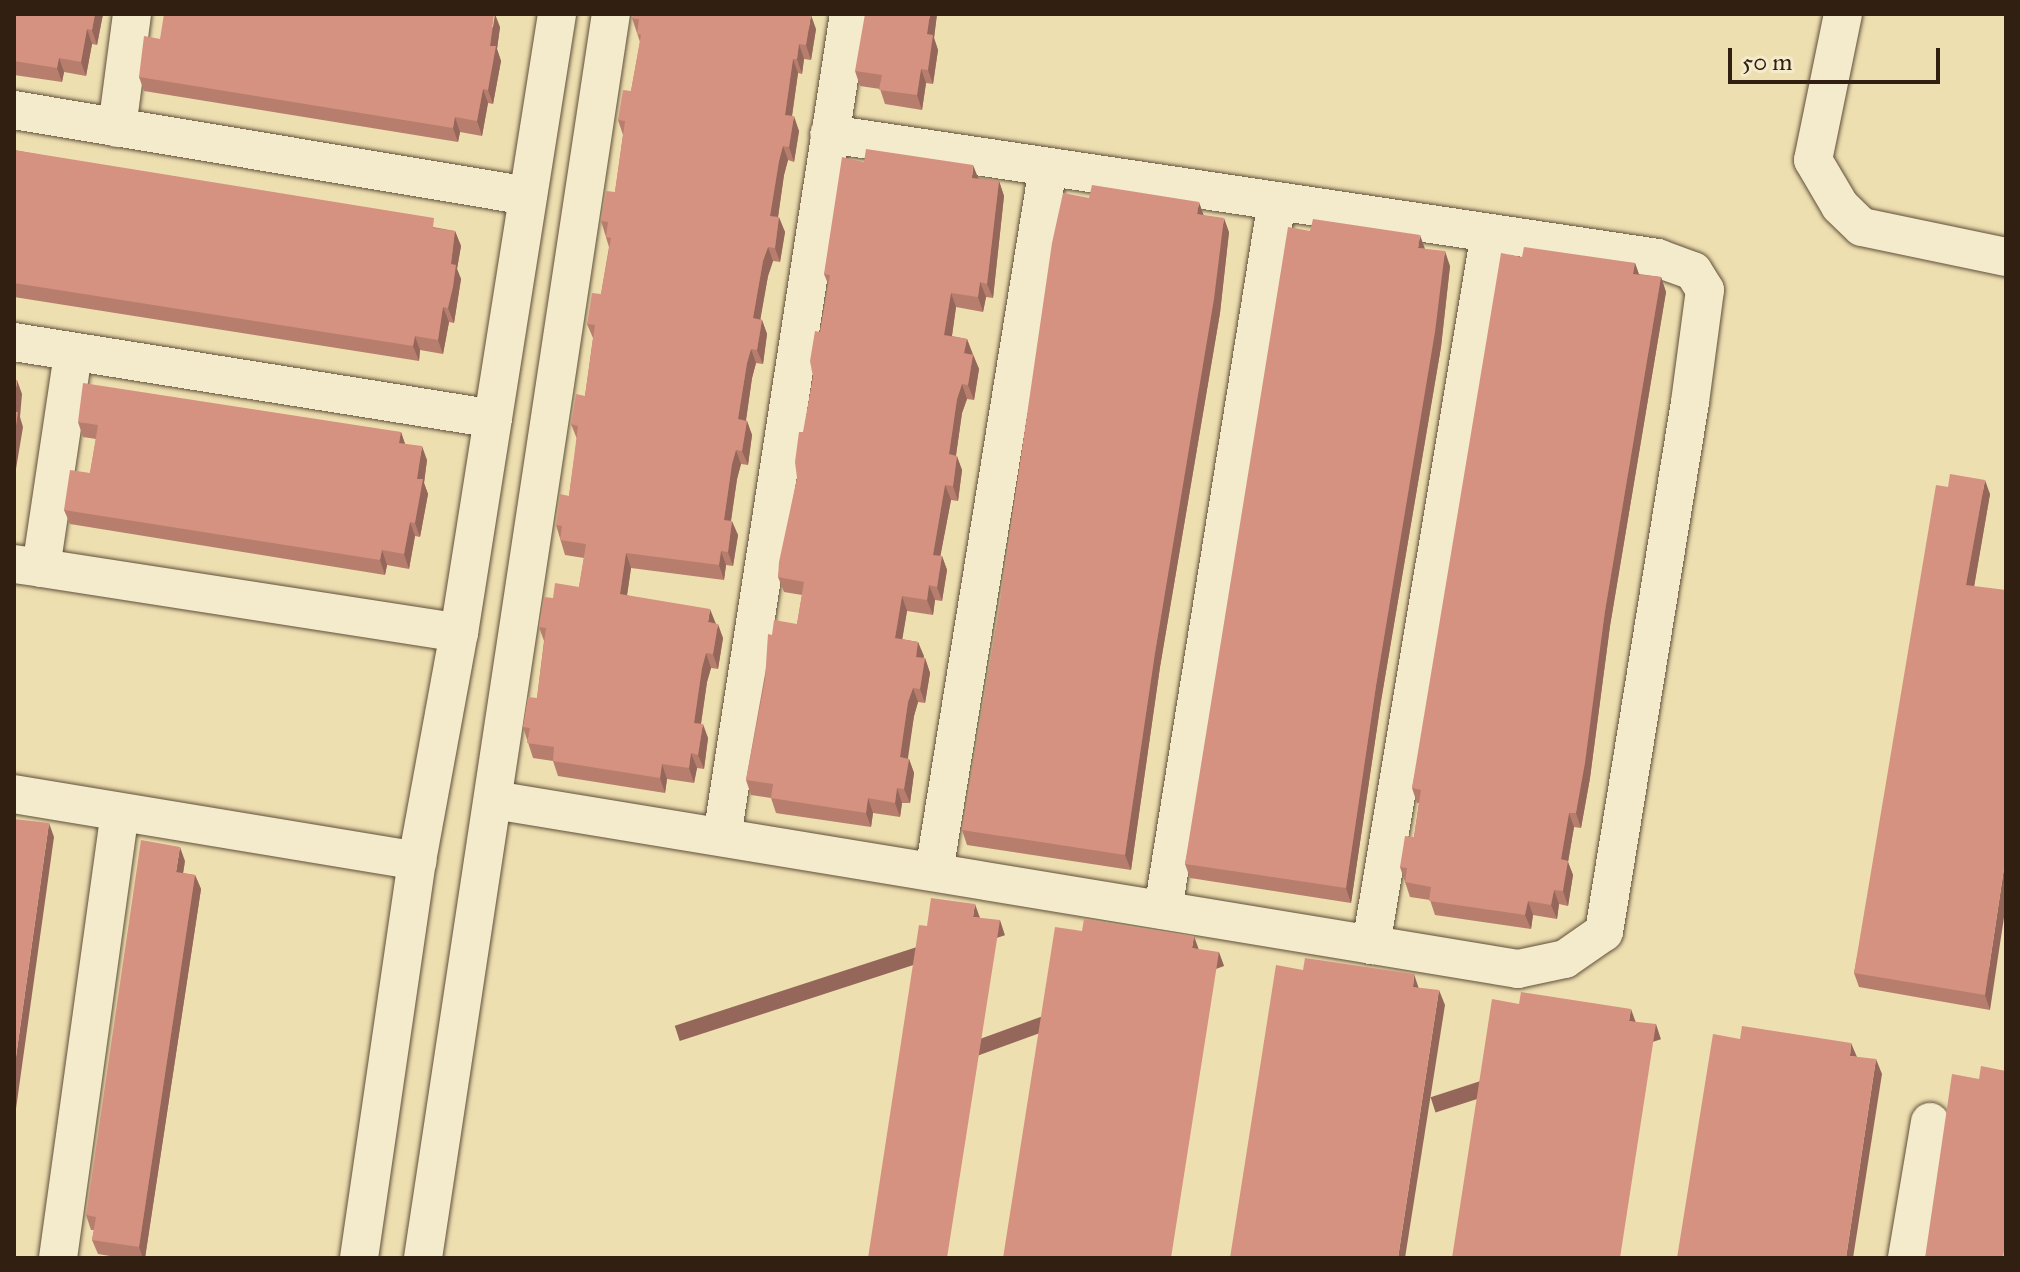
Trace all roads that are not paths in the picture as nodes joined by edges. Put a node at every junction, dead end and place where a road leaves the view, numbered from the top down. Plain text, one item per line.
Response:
1 (132, 14) edge
2 (557, 14) edge
3 (611, 14) edge
4 (849, 14) edge
5 (1843, 14) edge
6 (14, 110) edge
7 (117, 128) junction
8 (829, 134) junction
9 (1048, 167) junction
10 (528, 196) junction
11 (1277, 201) junction
12 (1490, 233) junction
13 (2006, 257) edge
14 (14, 342) edge
15 (73, 353) junction
16 (493, 419) junction
17 (27, 566) edge
18 (459, 633) junction
19 (14, 794) edge
20 (494, 800) junction
21 (120, 814) junction
22 (722, 837) junction
23 (417, 861) junction
24 (934, 872) junction
25 (1163, 910) junction
26 (1371, 945) junction
27 (1930, 1122) dead end
28 (58, 1258) edge
29 (359, 1258) edge
30 (423, 1258) edge
31 (1907, 1258) edge

1 - 7 street
2 - 10 street
3 - 20 street
4 - 8 street
5 - 13 street
6 - 7 street
7 - 10 street
8 - 9 street
8 - 22 street
9 - 11 street
9 - 24 street
10 - 16 street
11 - 12 street
11 - 25 street
12 - 26 street
12 - 26 street
14 - 15 street
15 - 16 street
15 - 17 street
16 - 18 street
17 - 18 street
18 - 23 street
19 - 21 street
20 - 22 street
20 - 30 street
21 - 23 street
21 - 28 street
22 - 24 street
23 - 29 street
24 - 25 street
25 - 26 street
27 - 31 street

